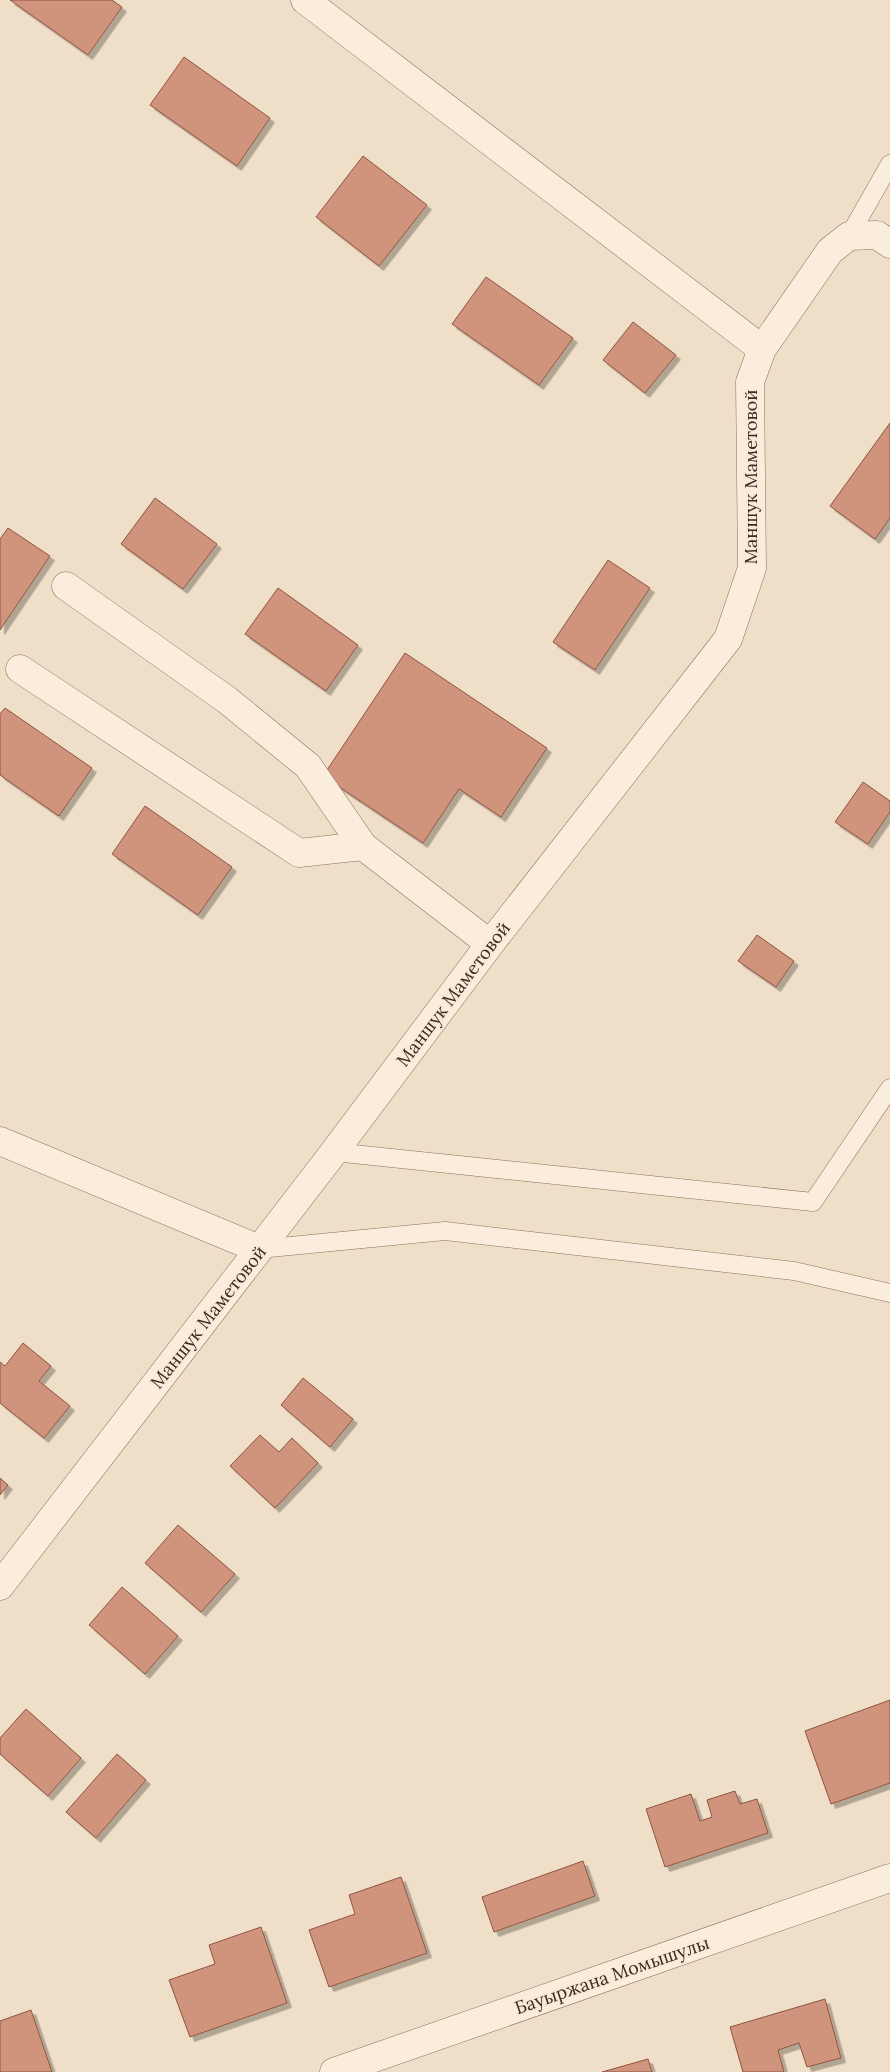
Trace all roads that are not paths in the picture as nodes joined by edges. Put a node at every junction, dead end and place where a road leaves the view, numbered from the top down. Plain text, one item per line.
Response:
1 (305, 0) edge
2 (890, 164) edge
3 (849, 236) junction
4 (890, 244) edge
5 (762, 349) junction
6 (66, 586) dead end
7 (20, 669) dead end
8 (363, 846) junction
9 (490, 944) junction
10 (890, 1088) edge
11 (0, 1141) edge
12 (334, 1152) junction
13 (259, 1249) junction
14 (890, 1293) edge
15 (0, 1586) edge
16 (890, 1878) edge
17 (334, 2072) edge

1 - 5 street
2 - 3 lane
3 - 4 street
3 - 5 street, Маншук Маметовой
5 - 9 street, Маншук Маметовой
6 - 8 street
7 - 8 street
8 - 9 street
9 - 12 street, Маншук Маметовой
10 - 12 lane
11 - 13 street
12 - 13 street, Маншук Маметовой
13 - 14 lane
13 - 15 street, Маншук Маметовой
16 - 17 street, Бауыржана Момышулы

